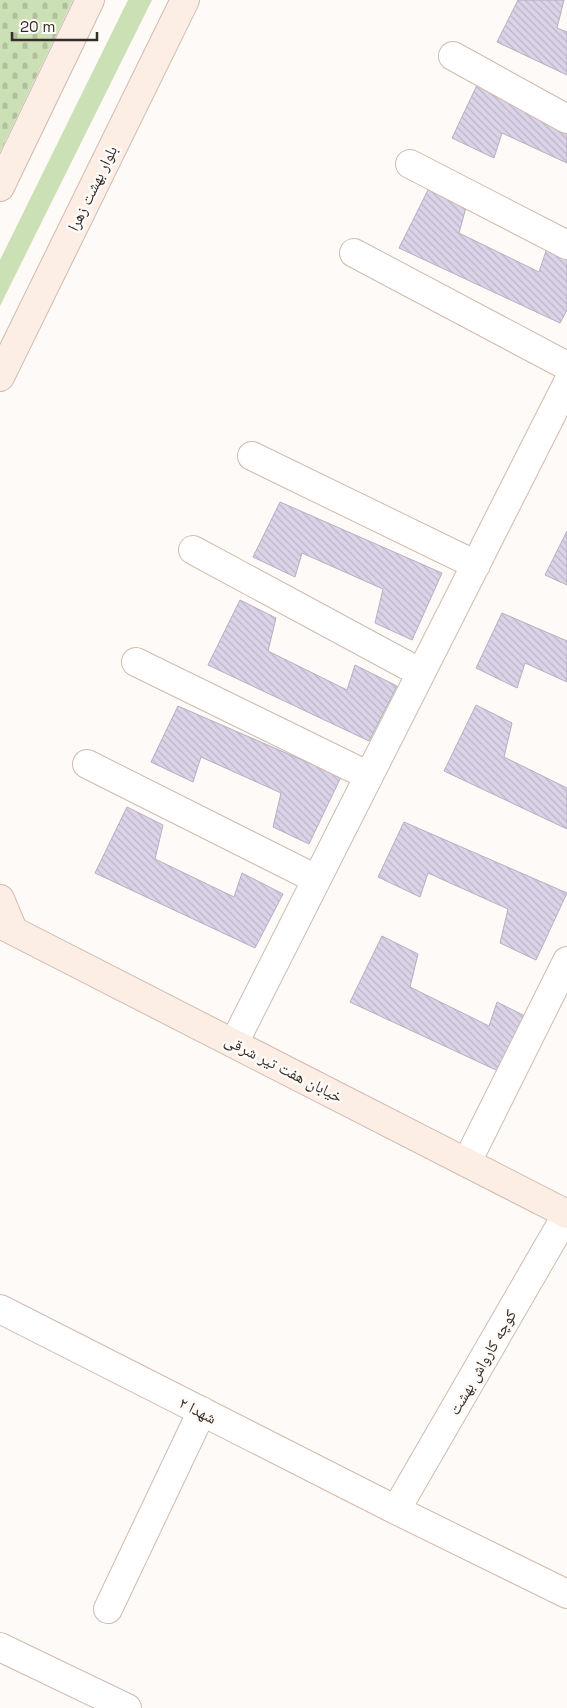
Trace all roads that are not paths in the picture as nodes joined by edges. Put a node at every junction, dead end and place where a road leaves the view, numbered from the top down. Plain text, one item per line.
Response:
1 (90, 0) edge
2 (185, 0) edge
3 (453, 56) dead end
4 (567, 119) edge
5 (410, 164) dead end
6 (0, 187) edge
7 (567, 245) edge
8 (354, 253) dead end
9 (567, 366) edge
10 (0, 377) edge
11 (567, 384) edge
12 (252, 456) dead end
13 (193, 550) dead end
14 (476, 565) junction
15 (136, 662) dead end
16 (421, 673) junction
17 (87, 764) dead end
18 (369, 776) junction
19 (316, 879) junction
20 (0, 899) edge
21 (6, 927) edge
22 (567, 961) edge
23 (234, 1043) junction
24 (467, 1162) junction
25 (567, 1214) edge
26 (0, 1309) edge
27 (202, 1411) junction
28 (396, 1510) junction
29 (567, 1594) edge
30 (108, 1609) dead end
31 (0, 1647) edge
32 (127, 1708) edge

1 - 6 main road
2 - 10 main road, بلوار بهشت زهرا
3 - 4 street
5 - 7 street
8 - 9 street
11 - 14 street
12 - 14 street
13 - 16 street
14 - 16 street
15 - 18 street
16 - 18 street
17 - 19 street
18 - 19 street
19 - 23 street
20 - 21 main road
21 - 23 main road, خیابان هفت تیر شرقی
22 - 24 street
23 - 24 main road, خیابان هفت تیر شرقی
24 - 25 main road, خیابان هفت تیر شرقی
25 - 28 street, کوچه کارواش بهشت
26 - 27 street, شهدا ۲
27 - 28 street, شهدا ۲
27 - 30 street
28 - 29 street, شهدا ۲
31 - 32 street

